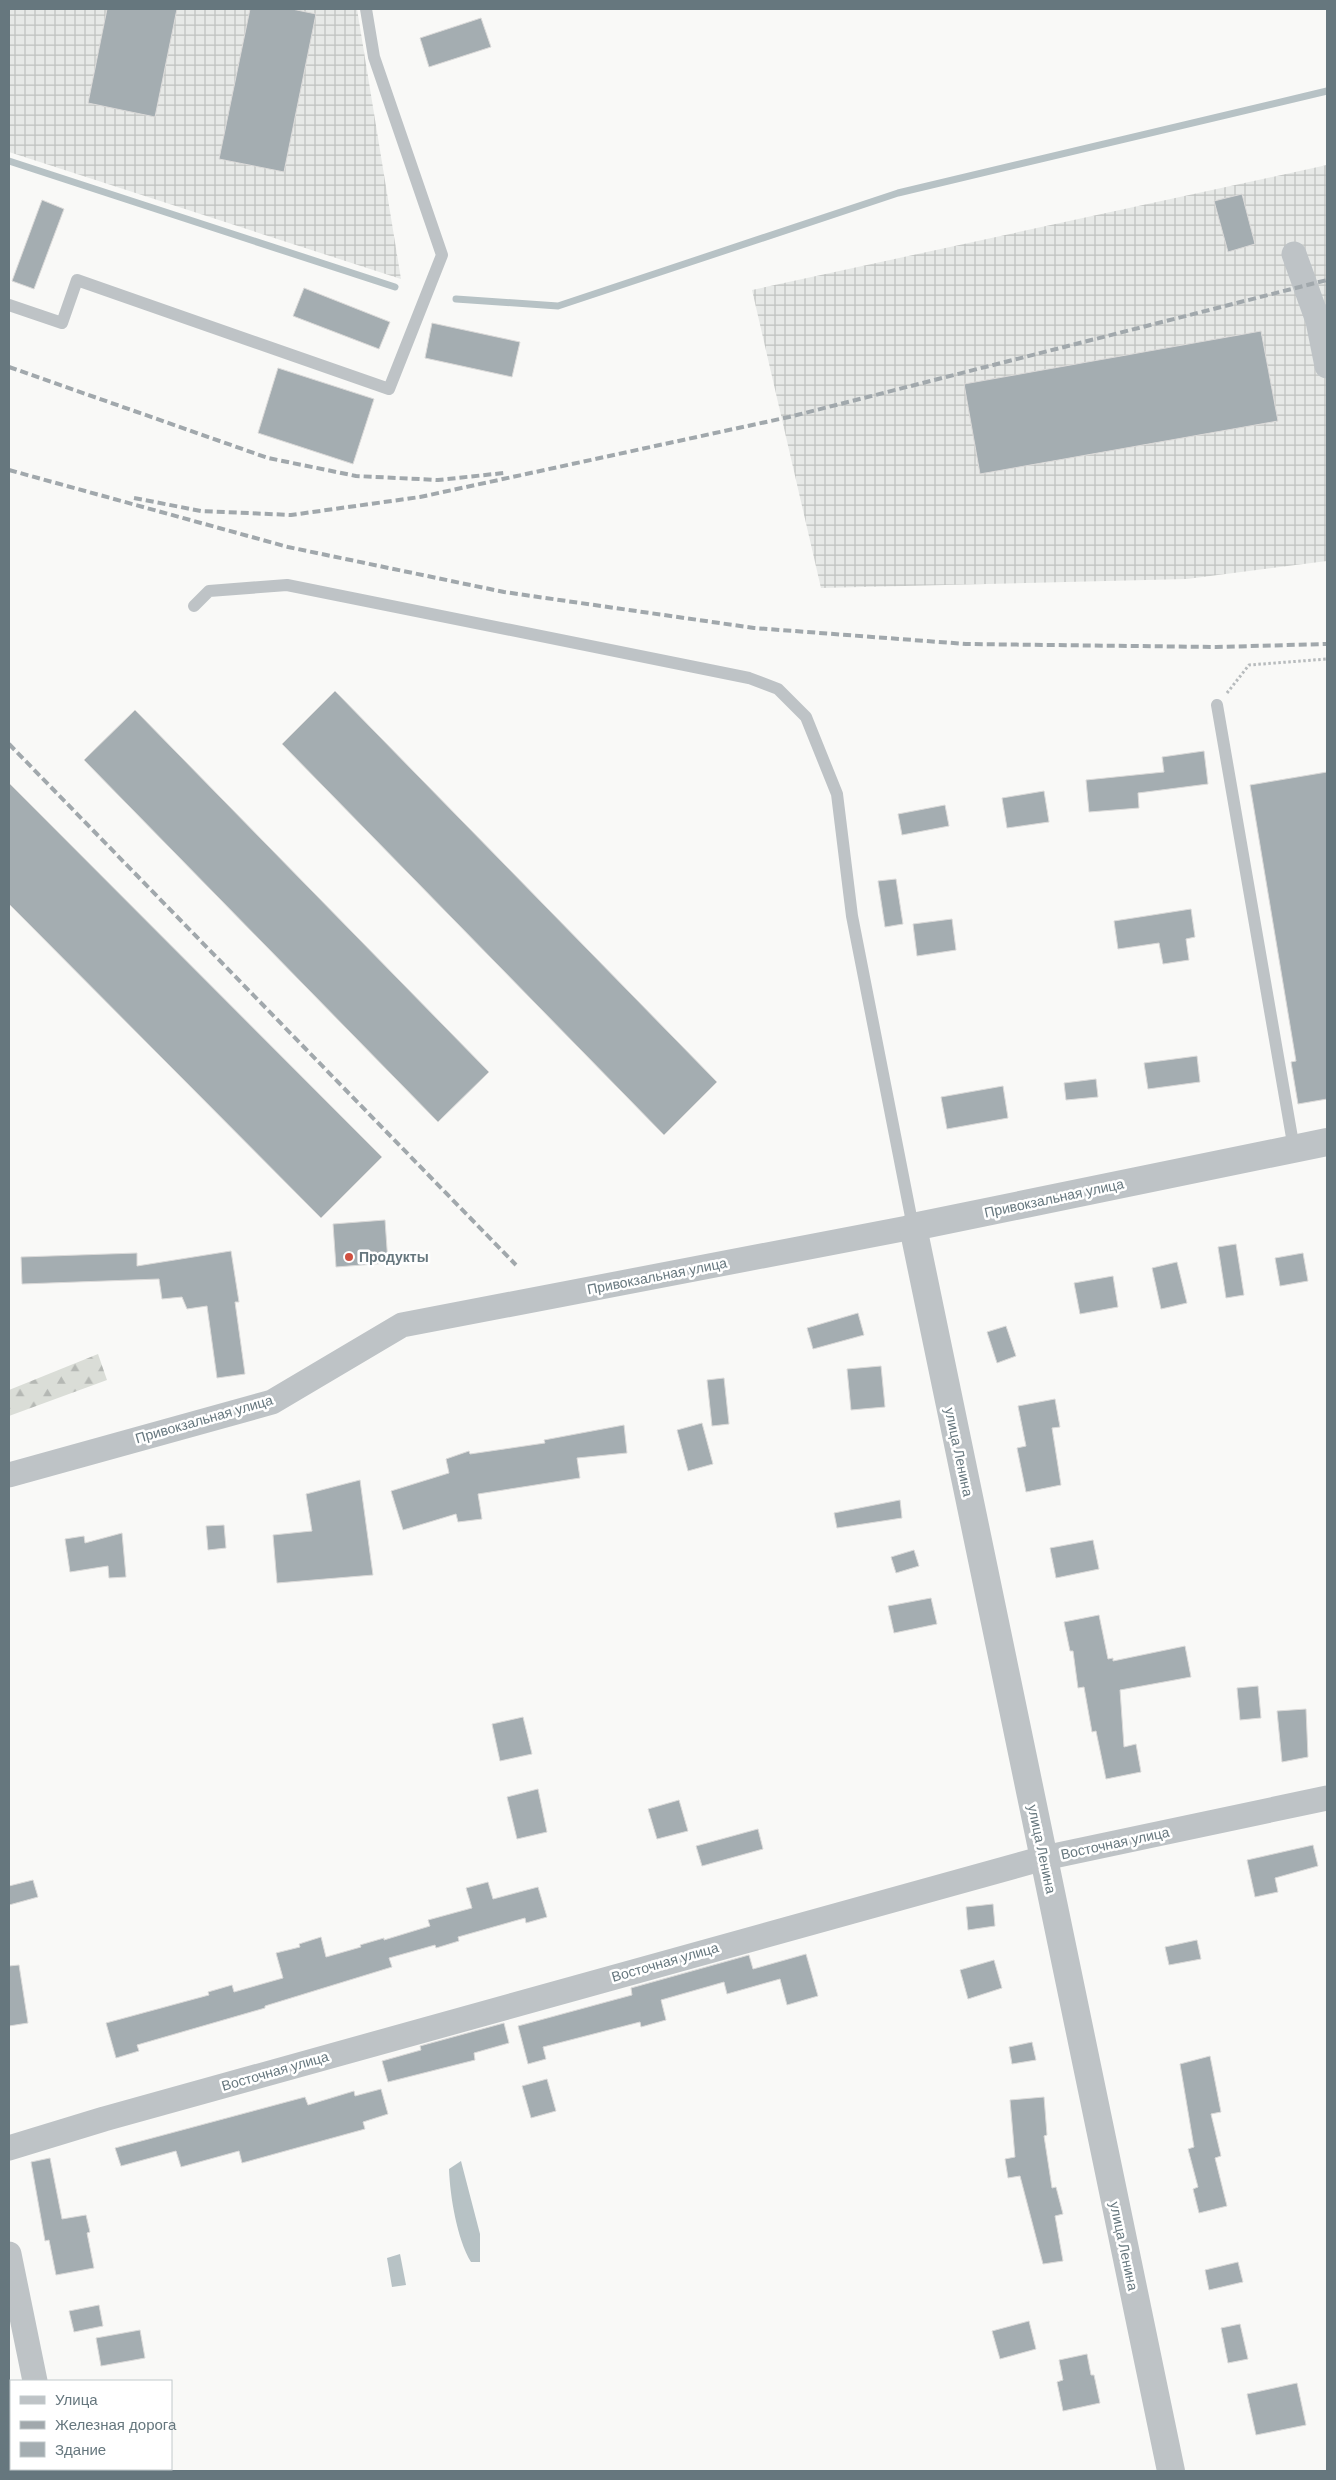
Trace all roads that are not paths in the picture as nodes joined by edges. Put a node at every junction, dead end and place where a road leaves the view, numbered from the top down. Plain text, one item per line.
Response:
1 (366, 9) edge
2 (1294, 254) dead end
3 (9, 305) edge
4 (1327, 366) edge
5 (194, 606) dead end
6 (1217, 705) road end
7 (1327, 1142) edge
8 (1294, 1149) junction
9 (913, 1227) junction
10 (9, 1475) edge
11 (1327, 1798) edge
12 (1044, 1858) junction
13 (9, 2148) edge
14 (9, 2254) edge
15 (35, 2380) edge
16 (1171, 2471) edge

1 - 3 lane
2 - 4 street
5 - 9 lane
6 - 8 lane
7 - 8 street, Привокзальная улица
8 - 9 street, Привокзальная улица
9 - 10 street, Привокзальная улица
9 - 12 street, улица Ленина
11 - 12 street, Восточная улица
12 - 13 street, Восточная улица
12 - 16 street, улица Ленина
14 - 15 street

